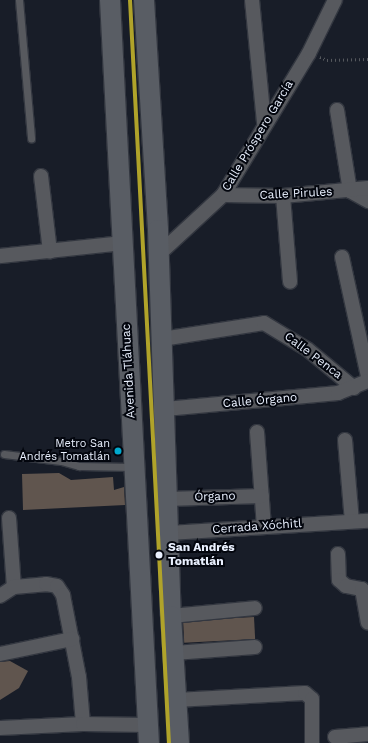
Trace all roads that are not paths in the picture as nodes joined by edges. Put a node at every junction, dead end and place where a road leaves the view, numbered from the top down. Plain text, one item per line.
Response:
1 (19, 0) edge
2 (110, 0) edge
3 (144, 0) edge
4 (252, 0) edge
5 (335, 0) edge
6 (337, 110) dead end
7 (264, 123) junction
8 (31, 138) dead end
9 (41, 176) dead end
10 (368, 188) edge
11 (350, 191) junction
12 (223, 195) junction
13 (283, 196) junction
14 (368, 201) edge
15 (123, 243) junction
16 (50, 251) junction
17 (159, 254) junction
18 (0, 256) edge
19 (342, 257) dead end
20 (290, 282) dead end
21 (162, 339) junction
22 (163, 370) junction
23 (129, 372) junction
24 (368, 376) edge
25 (368, 381) edge
26 (354, 388) junction
27 (165, 409) junction
28 (257, 432) dead end
29 (345, 440) dead end
30 (4, 454) dead end
31 (135, 467) junction
32 (262, 496) junction
33 (167, 499) junction
34 (9, 518) dead end
35 (368, 521) edge
36 (349, 522) junction
37 (264, 527) junction
38 (169, 533) junction
39 (338, 554) dead end
40 (14, 587) junction
41 (0, 596) edge
42 (255, 608) dead end
43 (171, 616) junction
44 (368, 622) edge
45 (72, 639) junction
46 (255, 647) dead end
47 (174, 652) junction
48 (0, 654) edge
49 (176, 700) junction
50 (83, 724) junction
51 (0, 728) edge
52 (148, 734) edge
53 (368, 734) edge
54 (335, 737) dead end
55 (179, 743) edge
56 (312, 743) edge

1 - 8 lane
2 - 15 main road, Avenida Tláhuac
3 - 17 main road
4 - 7 street
5 - 7 street, Calle Próspero García
6 - 11 street
7 - 12 street, Calle Próspero García
9 - 16 street
10 - 11 street, Calle Pirules
11 - 13 street, Calle Pirules
11 - 14 street
12 - 13 street, Calle Pirules
12 - 17 street, Calle Próspero García
13 - 20 street
15 - 16 street
15 - 23 main road, Avenida Tláhuac
16 - 18 street
17 - 21 main road
19 - 24 street
21 - 22 main road
21 - 26 street, Calle Penca
22 - 23 main road
22 - 27 main road
23 - 31 main road, Avenida Tláhuac
25 - 26 street, Calle Penca
26 - 27 street, Calle Órgano
27 - 33 main road
28 - 32 street
29 - 36 street
30 - 31 lane
31 - 52 main road, Avenida Tláhuac
32 - 33 street, Órgano
32 - 37 street
33 - 38 main road
34 - 40 street
35 - 36 street, Cerrada Xóchitl
36 - 37 street, Cerrada Xóchitl
37 - 38 street, Cerrada Xóchitl
38 - 43 main road
39 - 44 street
40 - 41 street
40 - 45 street
42 - 43 street
43 - 47 main road
45 - 48 street
45 - 50 street
46 - 47 street
47 - 49 main road
49 - 55 main road
49 - 56 street
50 - 51 street
50 - 52 street
53 - 54 street

